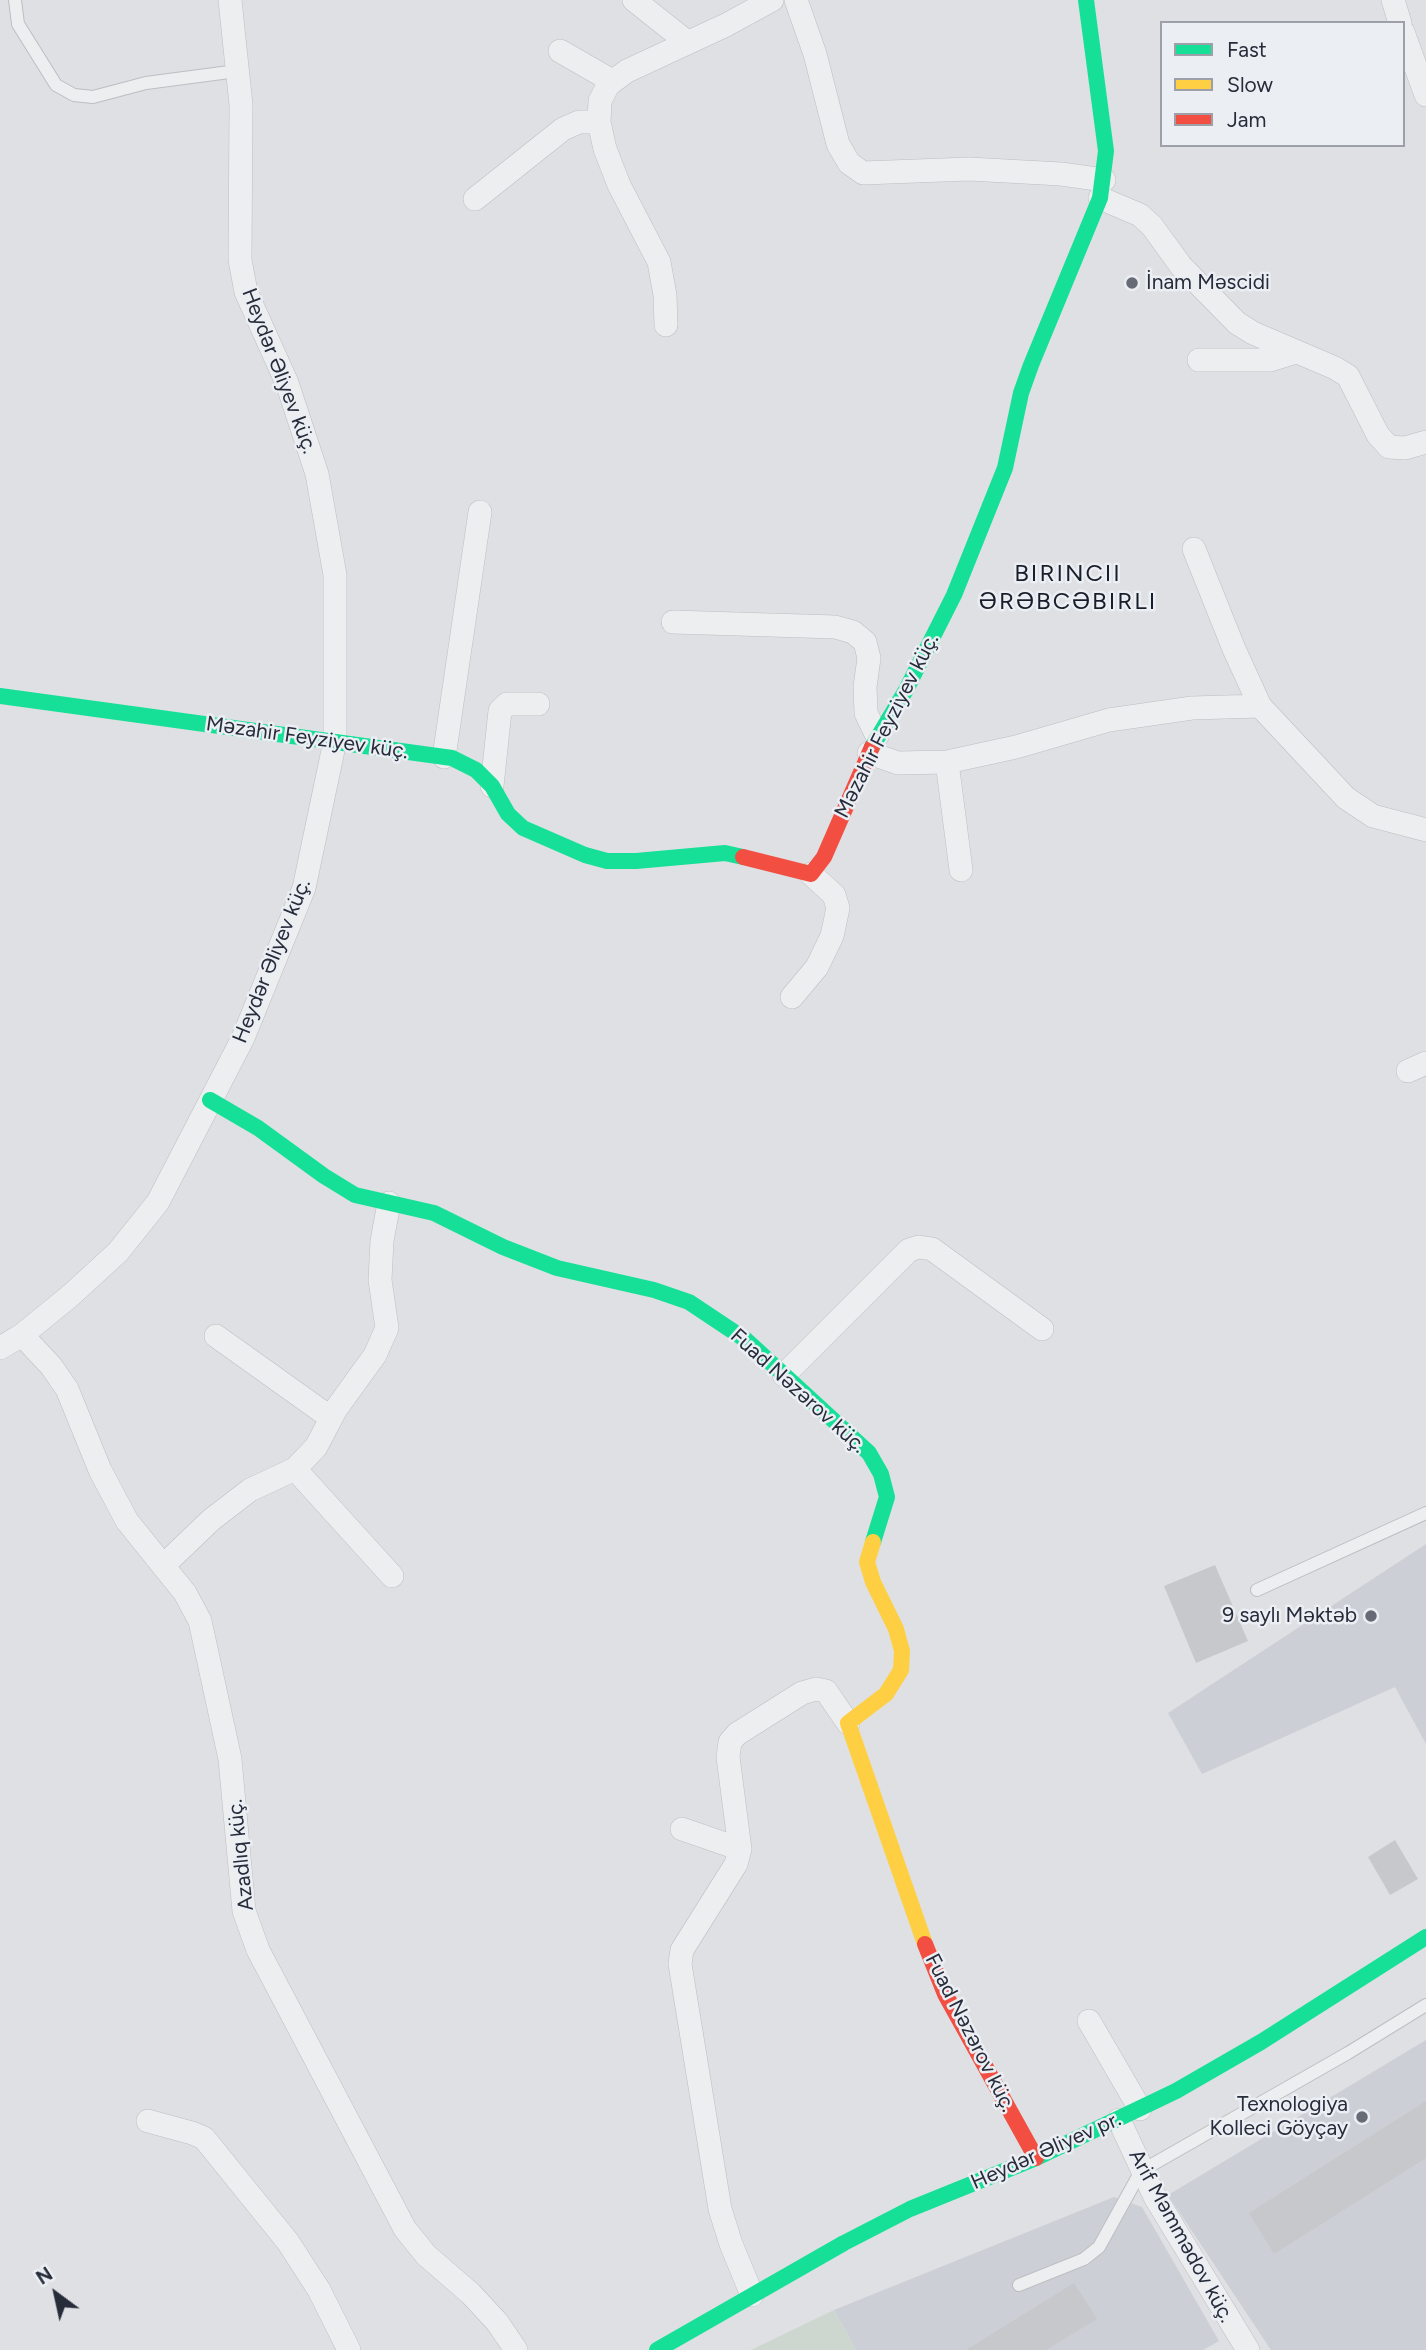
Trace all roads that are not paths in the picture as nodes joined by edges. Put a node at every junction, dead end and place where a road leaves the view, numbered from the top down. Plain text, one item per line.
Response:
1 (15, 0) edge
2 (230, 0) edge
3 (635, 0) edge
4 (772, 0) edge
5 (796, 0) edge
6 (1086, 0) edge
7 (1392, 0) edge
8 (1399, 21) edge
9 (1405, 37) edge
10 (687, 42) junction
11 (560, 51) dead end
12 (237, 71) junction
13 (607, 78) dead end
14 (1426, 95) edge
15 (599, 122) junction
16 (1102, 189) junction
17 (475, 199) dead end
18 (666, 325) dead end
19 (1296, 352) junction
20 (1199, 360) dead end
21 (1426, 442) edge
22 (480, 512) dead end
23 (1194, 549) dead end
24 (673, 622) dead end
25 (0, 696) edge
26 (538, 704) dead end
27 (1259, 706) junction
28 (335, 741) junction
29 (873, 744) junction
30 (444, 757) junction
31 (947, 762) junction
32 (492, 786) junction
33 (1426, 830) edge
34 (961, 870) dead end
35 (811, 874) junction
36 (792, 997) dead end
37 (210, 1100) junction
38 (389, 1203) junction
39 (1042, 1329) dead end
40 (22, 1335) junction
41 (216, 1336) dead end
42 (0, 1348) edge
43 (784, 1374) junction
44 (331, 1418) junction
45 (295, 1469) junction
46 (1426, 1513) edge
47 (163, 1566) junction
48 (393, 1576) dead end
49 (1257, 1590) dead end
50 (848, 1723) junction
51 (682, 1829) dead end
52 (740, 1849) junction
53 (1426, 1937) edge
54 (1426, 2005) edge
55 (1089, 2021) dead end
56 (1140, 2109) junction
57 (1119, 2120) junction
58 (148, 2121) dead end
59 (1036, 2158) junction
60 (1141, 2171) junction
61 (1019, 2285) dead end
62 (752, 2295) junction
63 (349, 2350) edge
64 (516, 2350) edge
65 (657, 2350) edge
66 (1248, 2350) edge

1 - 12 lane
2 - 12 street, Heydər Əliyev küç.
3 - 10 street
4 - 10 street
5 - 16 street
6 - 16 street, Məzahir Feyziyev küç.
7 - 8 street
9 - 14 street
10 - 15 street
11 - 13 street
12 - 28 street, Heydər Əliyev küç.
15 - 17 street
15 - 18 street
16 - 19 street
16 - 29 street, Məzahir Feyziyev küç.
19 - 20 street
19 - 21 street
22 - 30 street
23 - 27 street
24 - 29 street
25 - 28 street, Məzahir Feyziyev küç.
26 - 32 street
27 - 31 street
27 - 33 street
28 - 30 street, Məzahir Feyziyev küç.
28 - 37 street, Heydər Əliyev küç.
29 - 31 street
29 - 35 street, Məzahir Feyziyev küç.
30 - 32 street, Məzahir Feyziyev küç.
31 - 34 street
32 - 35 street, Məzahir Feyziyev küç.
35 - 36 street
37 - 38 street, Fuad Nəzərov küç.
37 - 40 street, Heydər Əliyev küç.
38 - 43 street, Fuad Nəzərov küç.
38 - 44 street
39 - 43 street
40 - 42 street, Heydər Əliyev küç.
40 - 47 street, Azadlıq küç.
41 - 44 street
43 - 50 street, Fuad Nəzərov küç.
44 - 45 street
45 - 47 street
45 - 48 street
46 - 49 lane
47 - 64 street, Azadlıq küç.
50 - 52 street
50 - 59 street, Fuad Nəzərov küç.
51 - 52 street
52 - 62 street
53 - 56 street, Heydər Əliyev pr.
54 - 60 lane
55 - 56 street
56 - 57 street, Heydər Əliyev pr.
57 - 59 street, Heydər Əliyev pr.
57 - 60 street, Arif Məmmədov küç.
58 - 63 street
59 - 62 street, Heydər Əliyev pr.
60 - 61 lane
60 - 66 street, Arif Məmmədov küç.
62 - 65 street, Heydər Əliyev pr.

